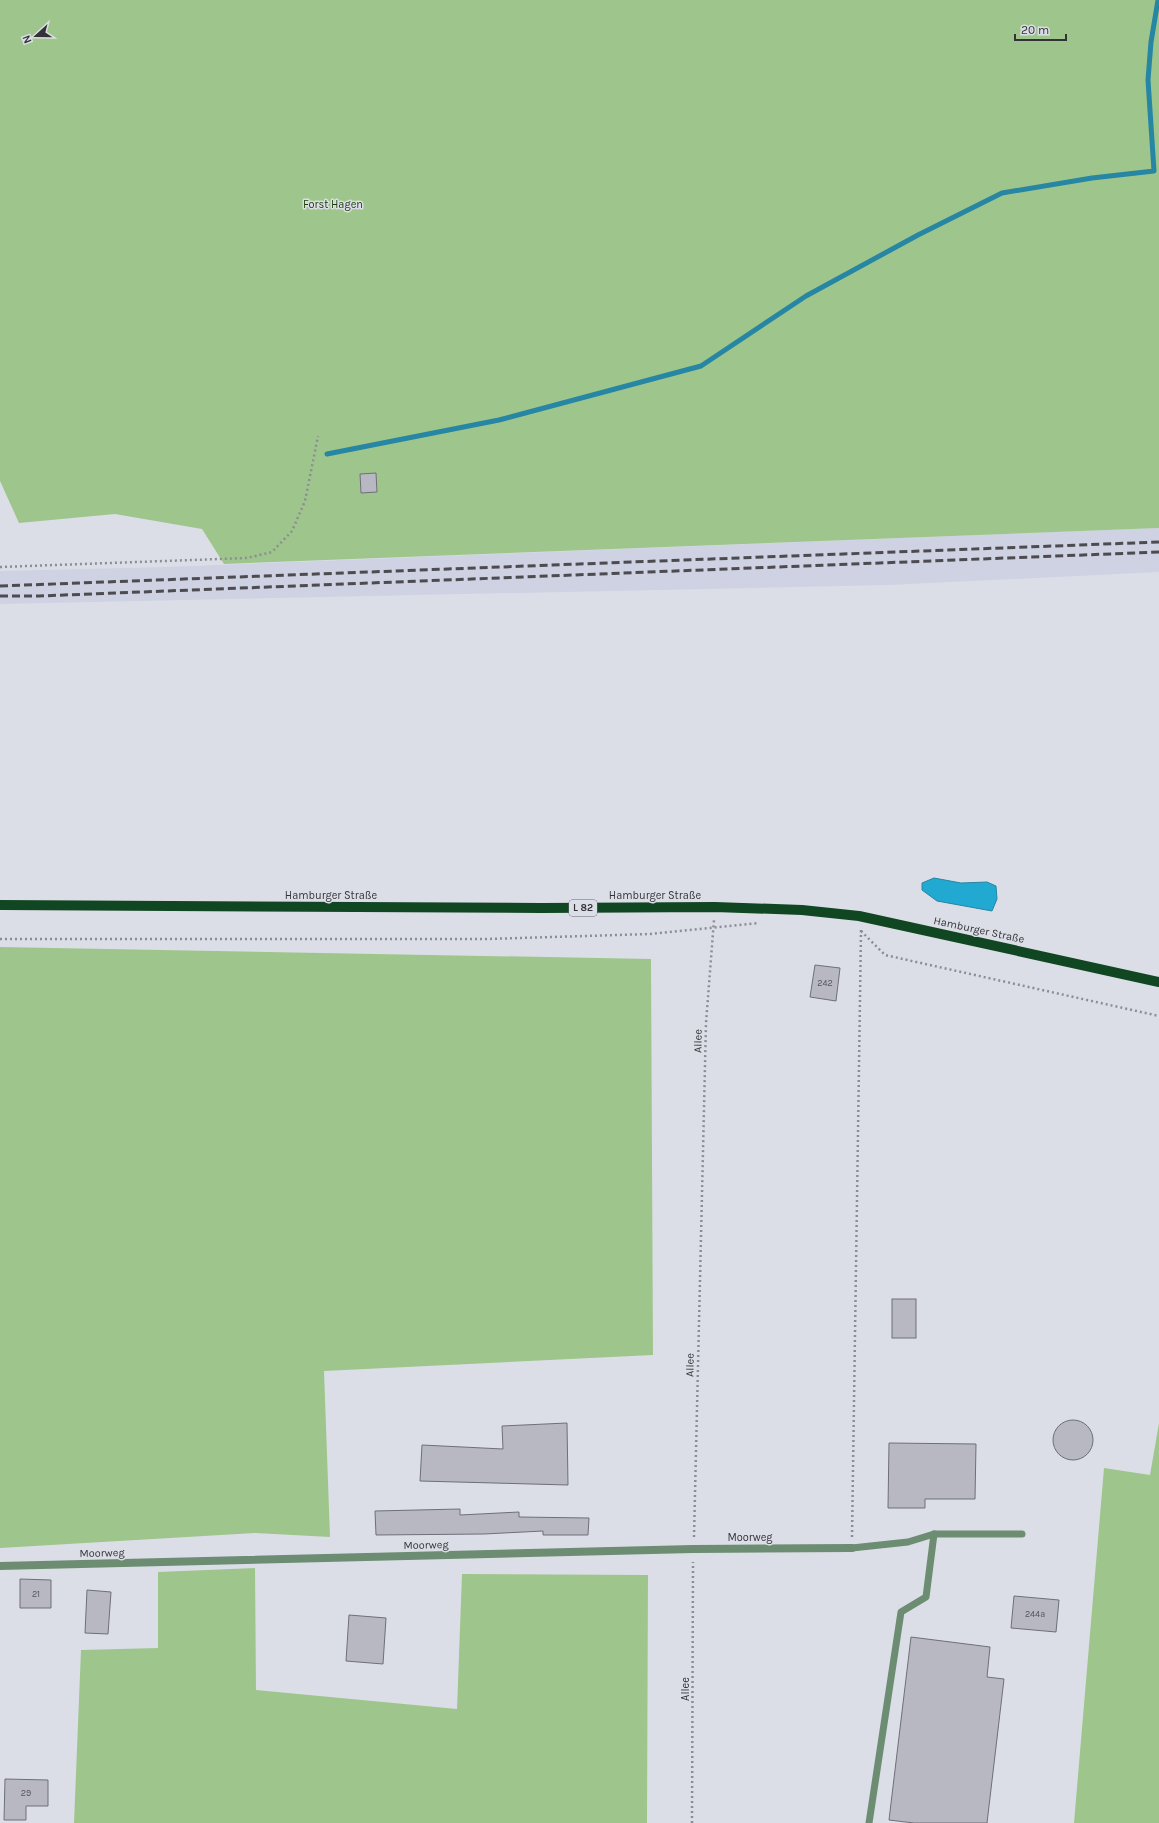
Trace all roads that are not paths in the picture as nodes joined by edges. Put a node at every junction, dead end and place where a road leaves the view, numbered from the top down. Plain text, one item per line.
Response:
1 (0, 905) edge
2 (1159, 982) edge
3 (934, 1534) junction
4 (1022, 1534) dead end
5 (852, 1548) joint
6 (0, 1566) edge
7 (869, 1823) edge

1 - 2 main road, Hamburger Straße / L 82
3 - 4 lane
3 - 5 lane
3 - 7 lane
5 - 6 street, Moorweg

